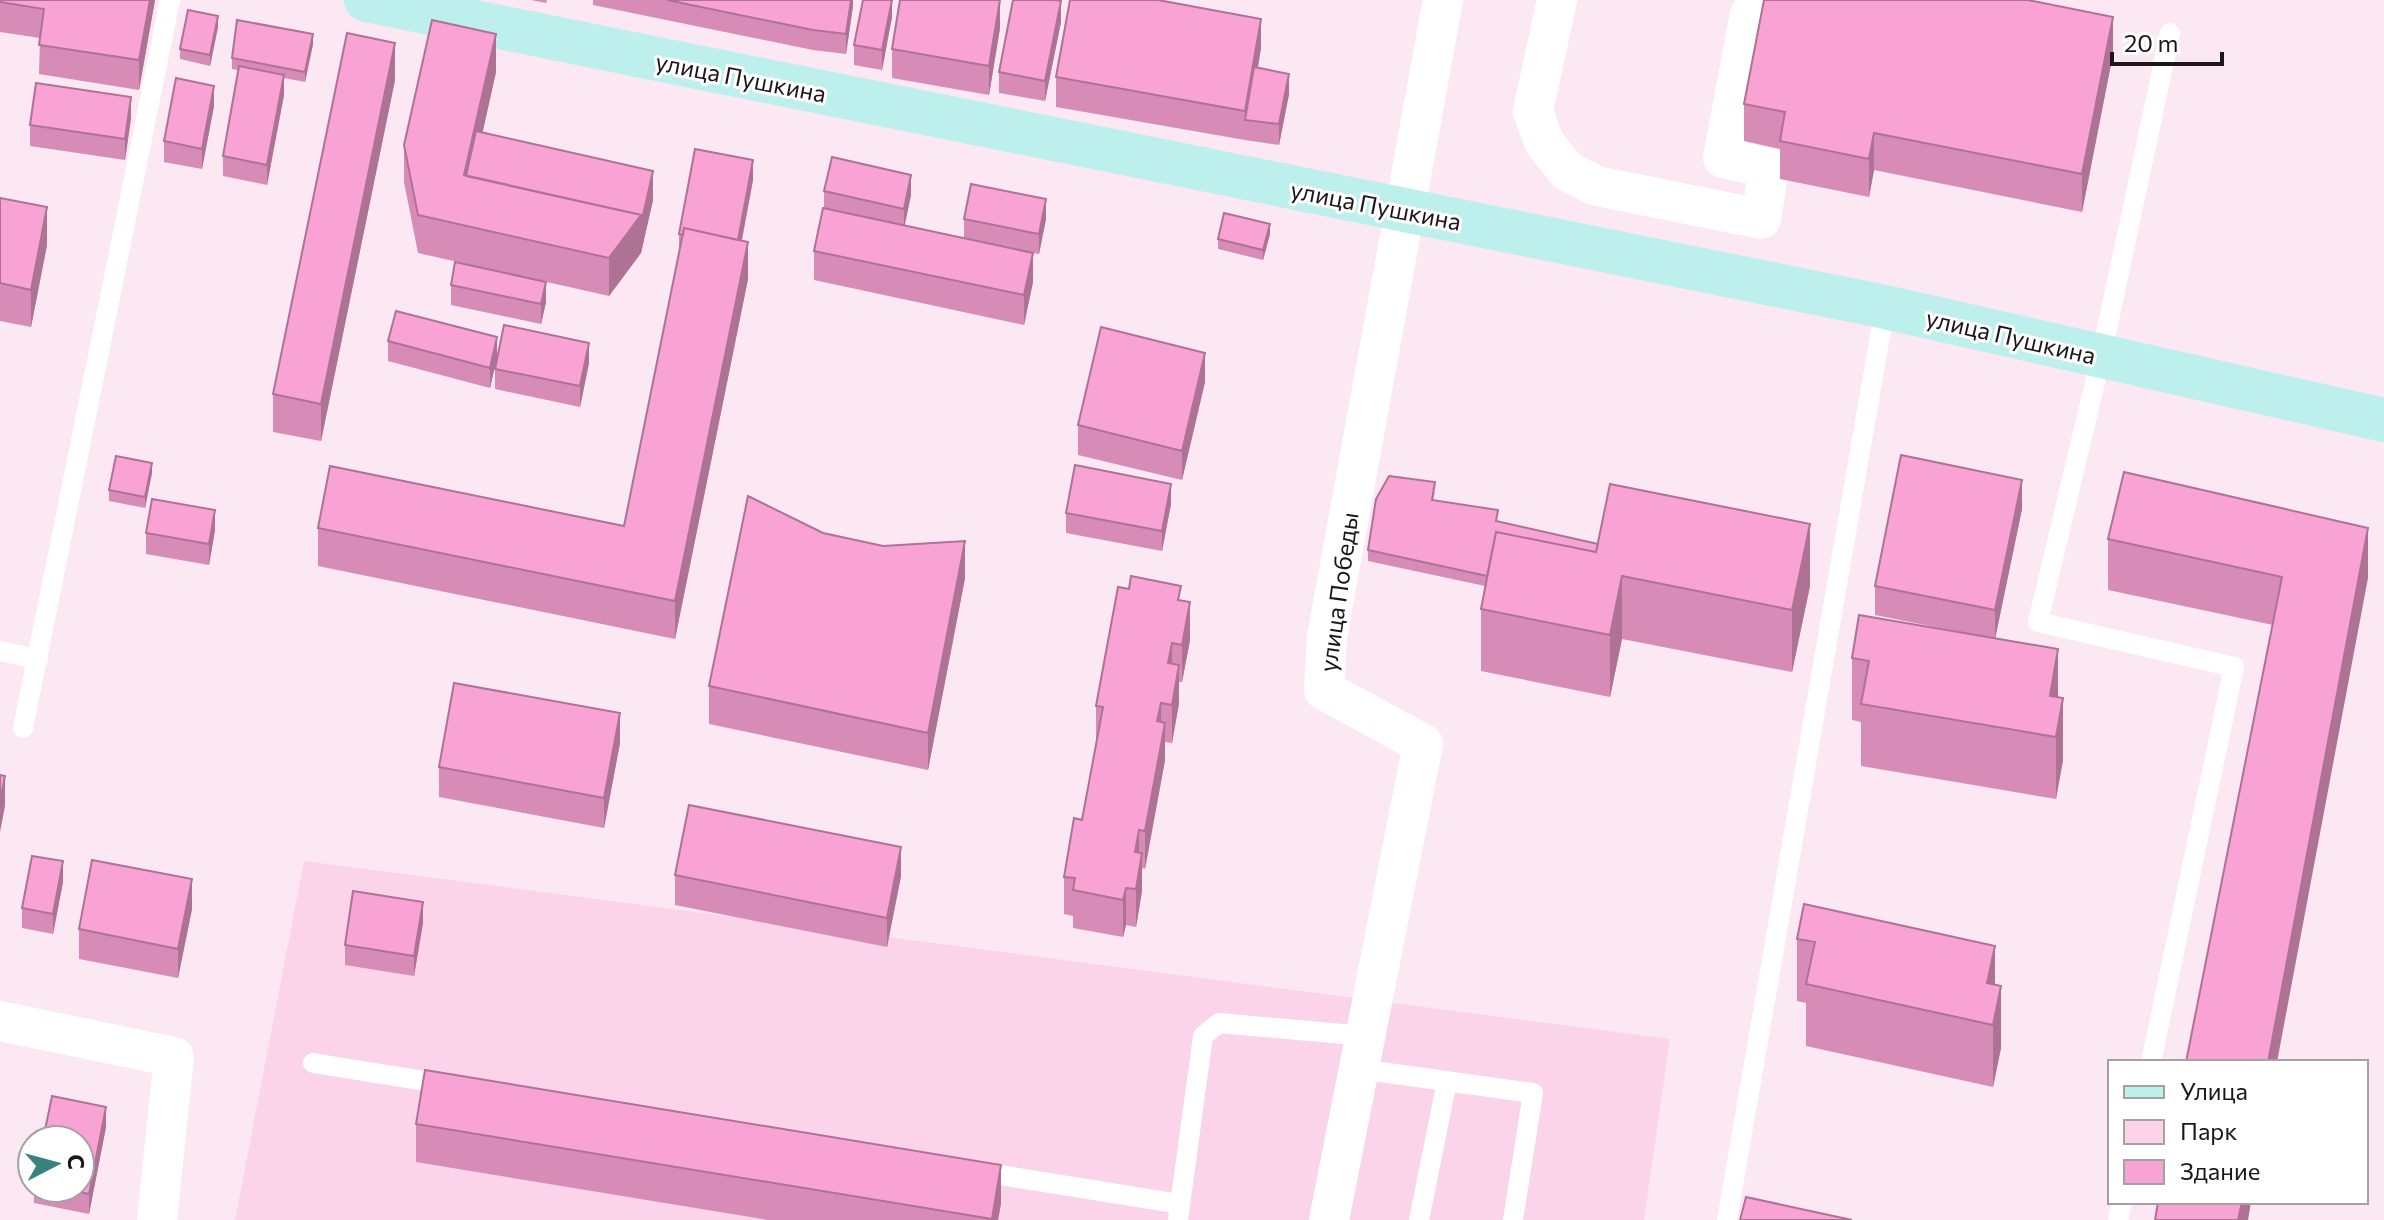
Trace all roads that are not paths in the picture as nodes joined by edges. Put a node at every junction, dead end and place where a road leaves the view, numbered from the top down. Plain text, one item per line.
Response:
1 (170, 0) edge
2 (1443, 0) edge
3 (1557, 0) edge
4 (1804, 0) edge
5 (393, 3) edge
6 (2170, 33) dead end
7 (1404, 211) junction
8 (1885, 307) junction
9 (2101, 357) junction
10 (2382, 421) edge
11 (0, 651) edge
12 (38, 659) junction
13 (23, 728) dead end
14 (0, 1021) edge
15 (1362, 1053) junction
16 (2151, 1060) edge
17 (313, 1063) dead end
18 (1447, 1081) junction
19 (471, 1089) edge
20 (959, 1168) edge
21 (1179, 1212) edge
22 (157, 1220) edge
23 (1329, 1220) edge
24 (1419, 1220) edge
25 (1513, 1220) edge
26 (1727, 1220) edge

1 - 12 lane
2 - 7 street, улица Победы
3 - 4 street
5 - 7 street, улица Пушкина
6 - 9 lane
7 - 8 street, улица Пушкина
7 - 15 street, улица Победы
8 - 9 street, улица Пушкина
8 - 26 lane
9 - 10 street, улица Пушкина
9 - 16 lane
11 - 12 lane
12 - 13 lane
14 - 22 street
15 - 18 lane
15 - 21 lane
15 - 23 street, улица Победы
17 - 19 lane
18 - 24 lane
18 - 25 lane
20 - 21 lane

